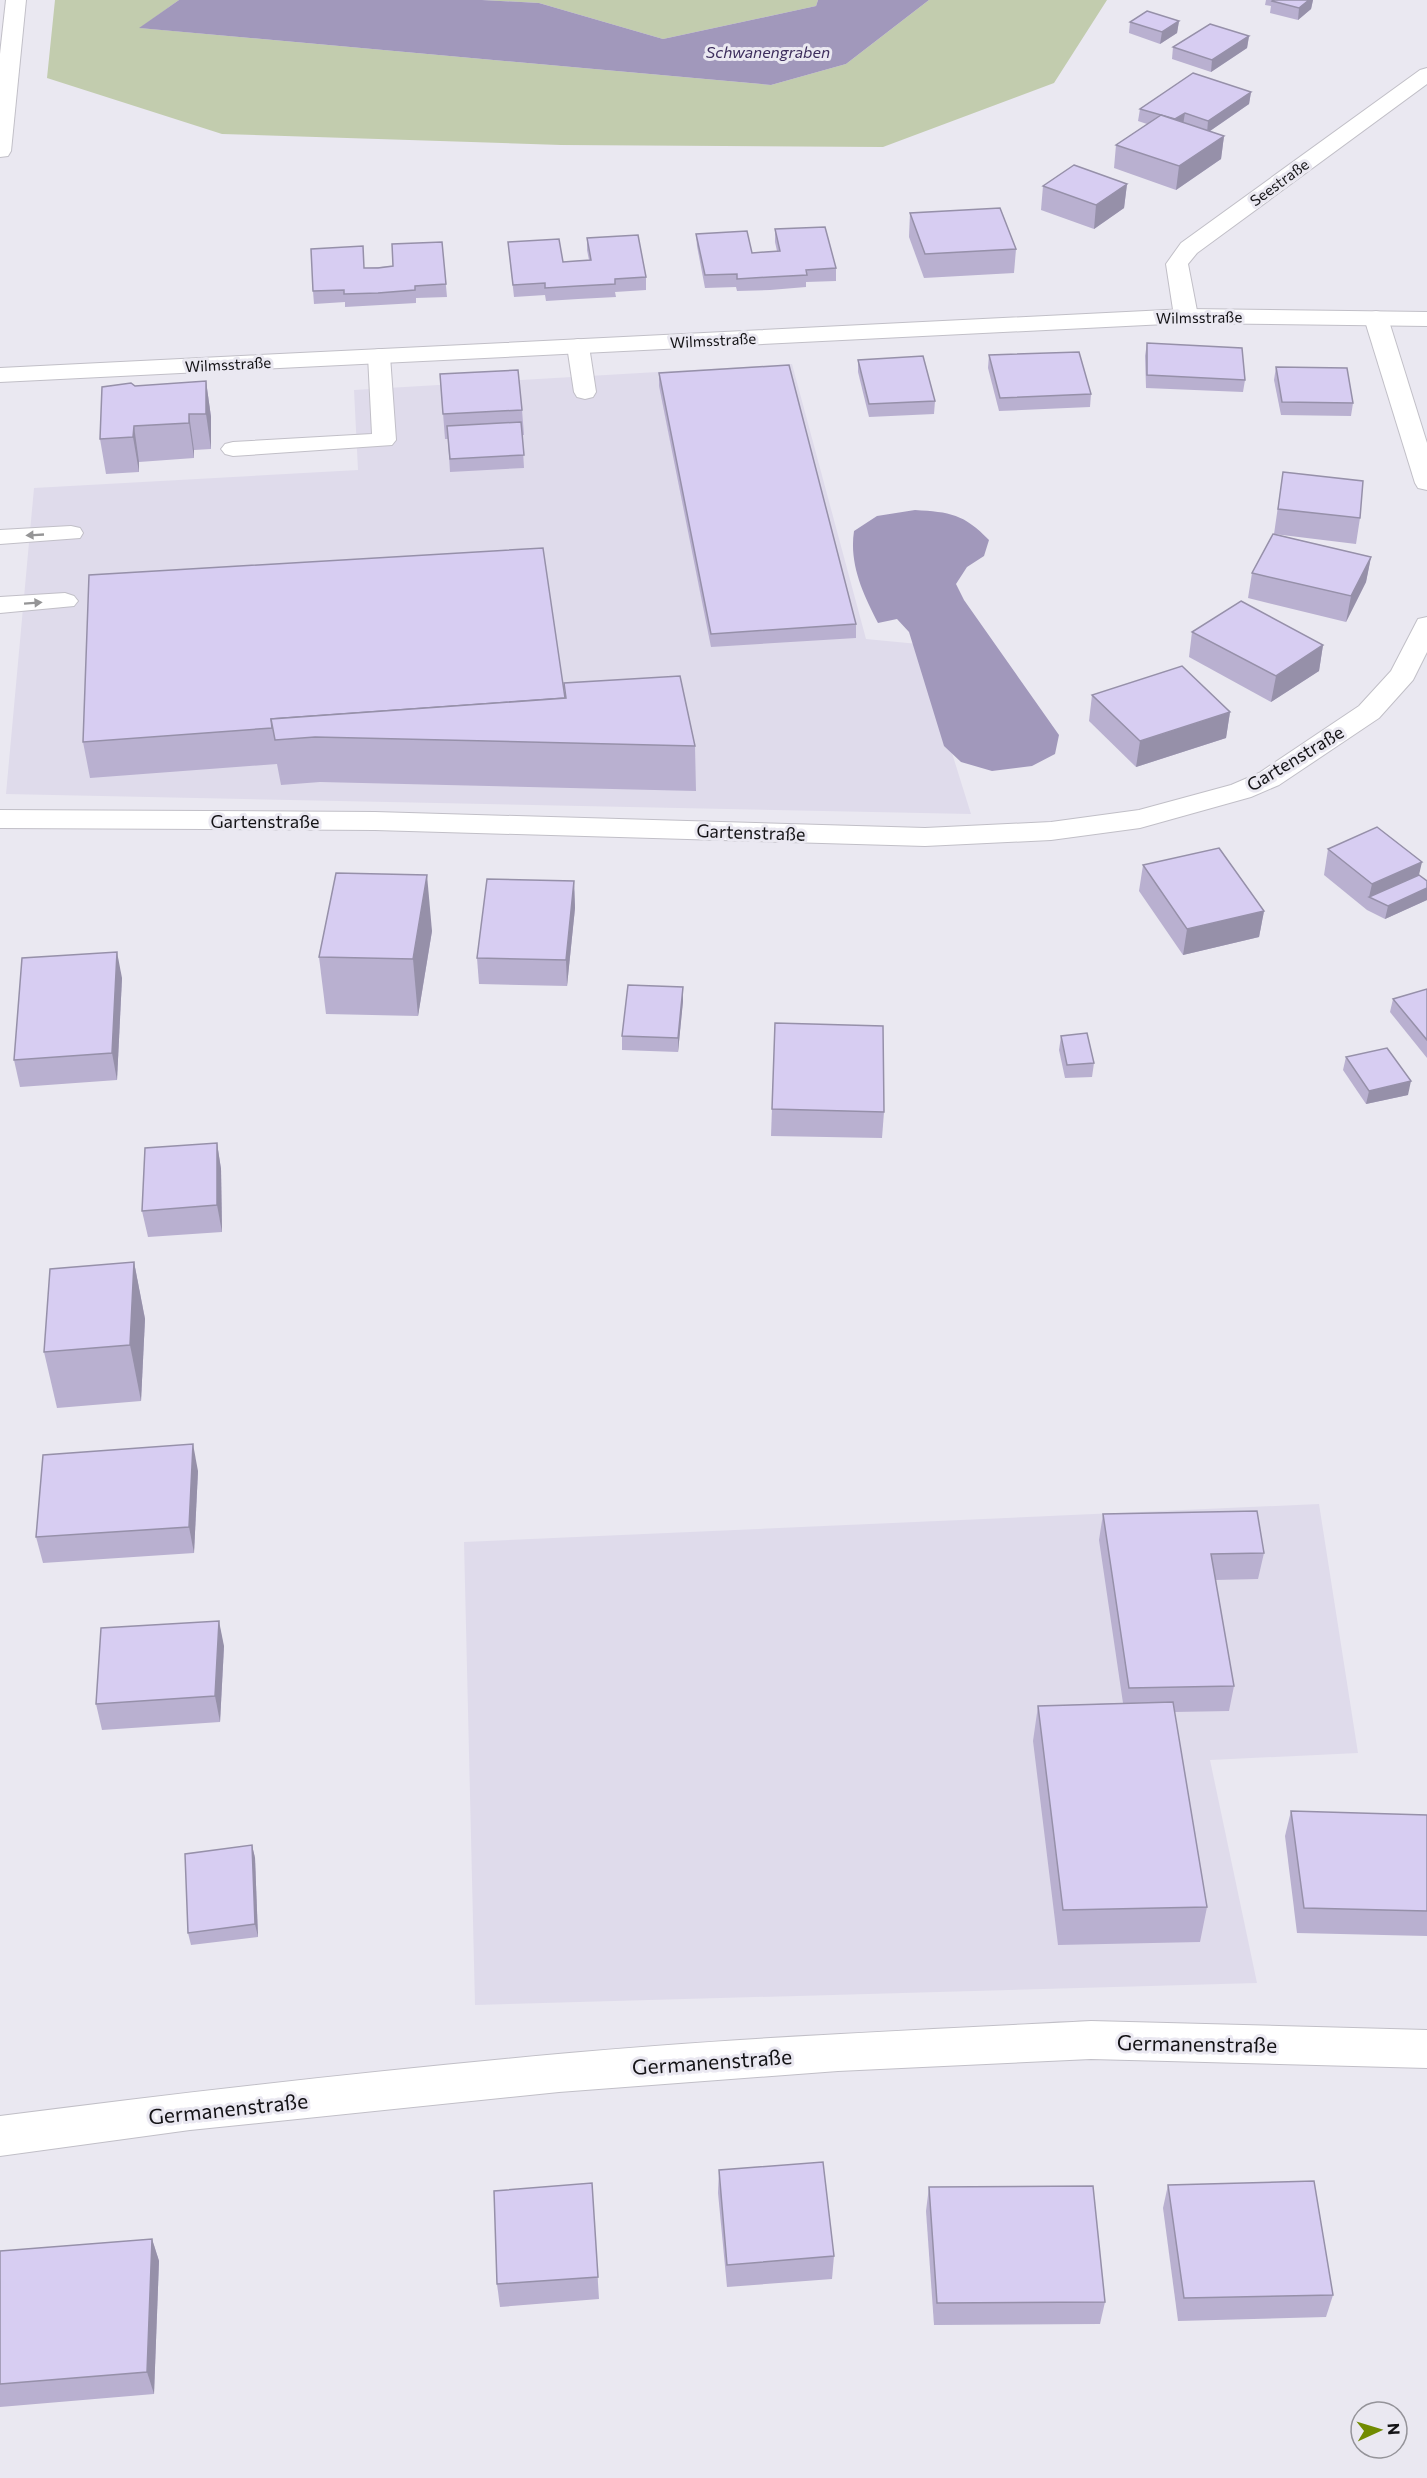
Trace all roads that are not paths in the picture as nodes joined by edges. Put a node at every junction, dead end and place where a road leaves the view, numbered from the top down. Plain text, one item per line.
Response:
1 (16, 0) edge
2 (1427, 74) edge
3 (0, 152) edge
4 (1186, 316) junction
5 (1376, 318) junction
6 (1427, 319) edge
7 (578, 346) junction
8 (379, 356) junction
9 (0, 375) edge
10 (585, 392) dead end
11 (233, 449) dead end
12 (1427, 483) edge
13 (70, 533) dead end
14 (0, 537) edge
15 (65, 601) dead end
16 (0, 605) edge
17 (1427, 625) edge
18 (0, 819) edge
19 (1427, 2049) edge
20 (0, 2136) edge

1 - 3 street
2 - 4 street, Seestraße
4 - 5 street, Wilmsstraße
4 - 7 street, Wilmsstraße
5 - 6 street, Wilmsstraße
5 - 12 street
7 - 8 street, Wilmsstraße
7 - 10 lane
8 - 9 street, Wilmsstraße
8 - 11 lane
13 -> 14 lane
16 -> 15 lane
17 - 18 street, Gartenstraße
19 - 20 street, Germanenstraße

